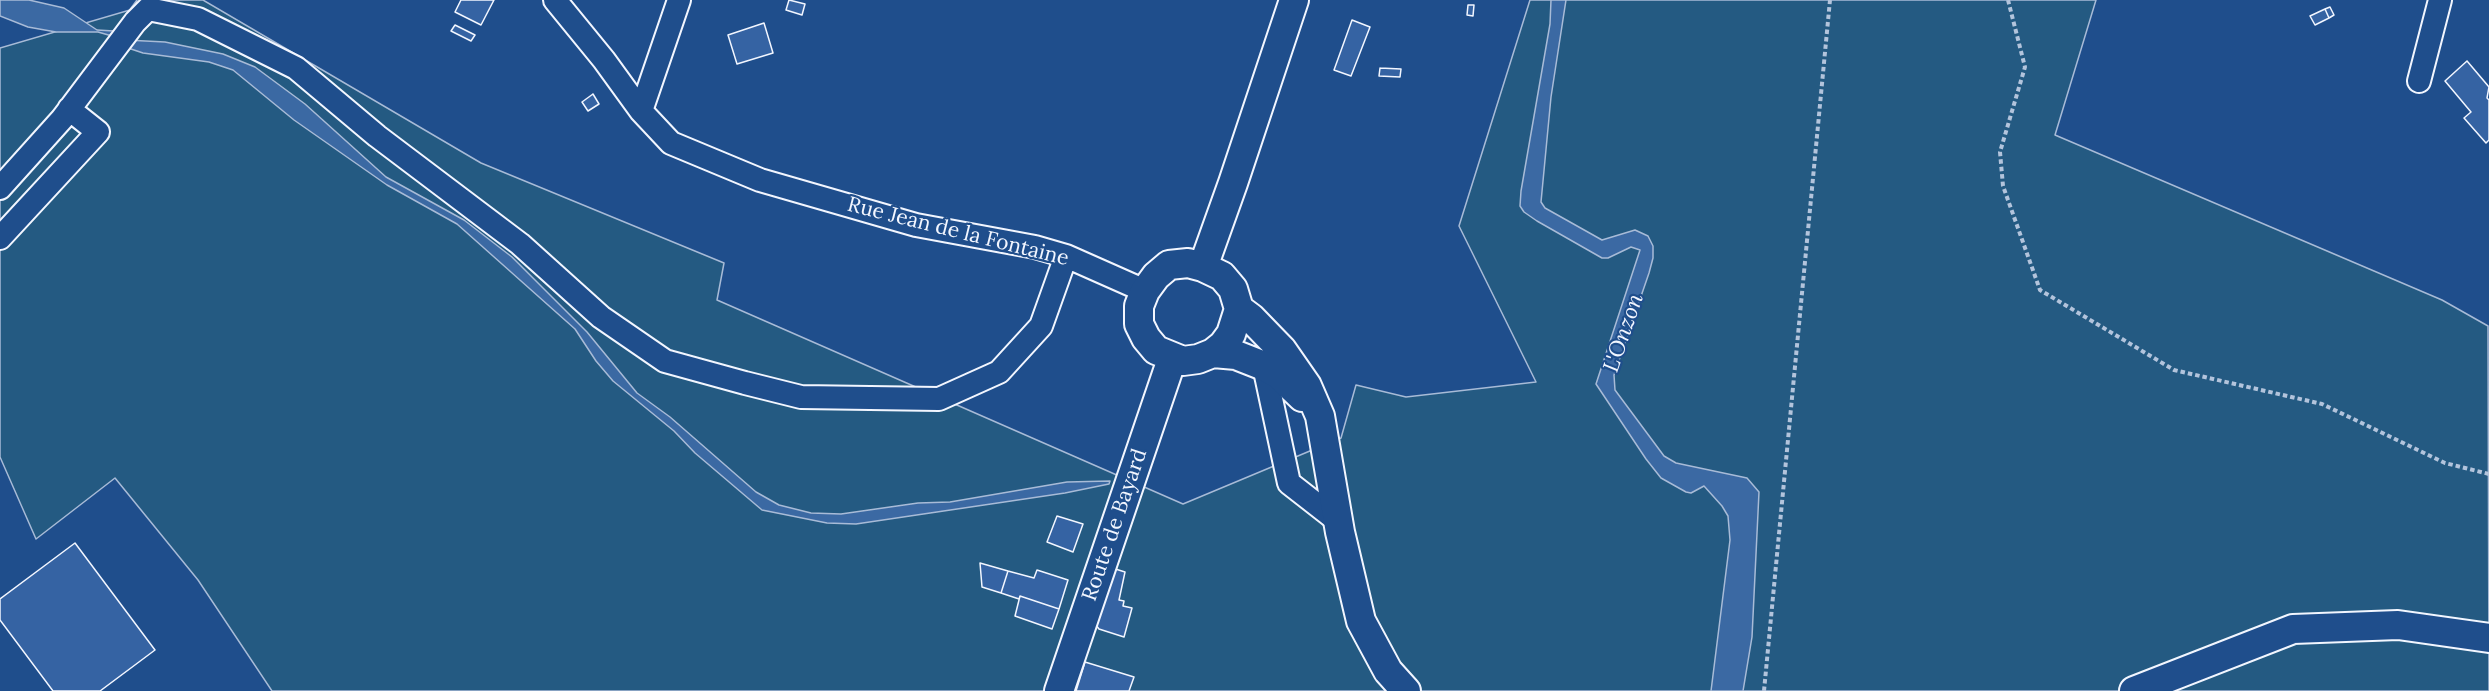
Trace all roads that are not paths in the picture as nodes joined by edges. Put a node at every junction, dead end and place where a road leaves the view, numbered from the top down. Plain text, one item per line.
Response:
1 (555, 0) edge
2 (679, 0) edge
3 (1294, 0) edge
4 (2440, 0) edge
5 (2418, 81) dead end
6 (69, 109) junction
7 (641, 111) junction
8 (0, 188) edge
9 (0, 238) edge
10 (1066, 256) junction
11 (1203, 267) junction
12 (1145, 291) junction
13 (1239, 309) junction
14 (1213, 353) junction
15 (1172, 359) junction
16 (1264, 366) junction
17 (1320, 416) junction
18 (1339, 527) junction
19 (2489, 638) edge
20 (1059, 691) edge
21 (1406, 691) edge
22 (2134, 691) edge

1 - 7 street, Rue Jean de la Fontaine
2 - 7 street
3 - 11 main road
4 - 5 street
6 - 8 street
6 - 9 street
6 - 10 street
7 - 10 street, Rue Jean de la Fontaine
10 - 12 street, Rue Jean de la Fontaine
11 - 12 main road
11 - 13 main road
12 - 15 main road
13 - 14 main road
13 - 17 main road
14 - 15 main road
14 - 16 main road
15 - 20 main road, Route de Bayard
16 - 17 main road
16 - 18 street
17 - 18 main road
18 - 21 main road
19 - 22 main road

